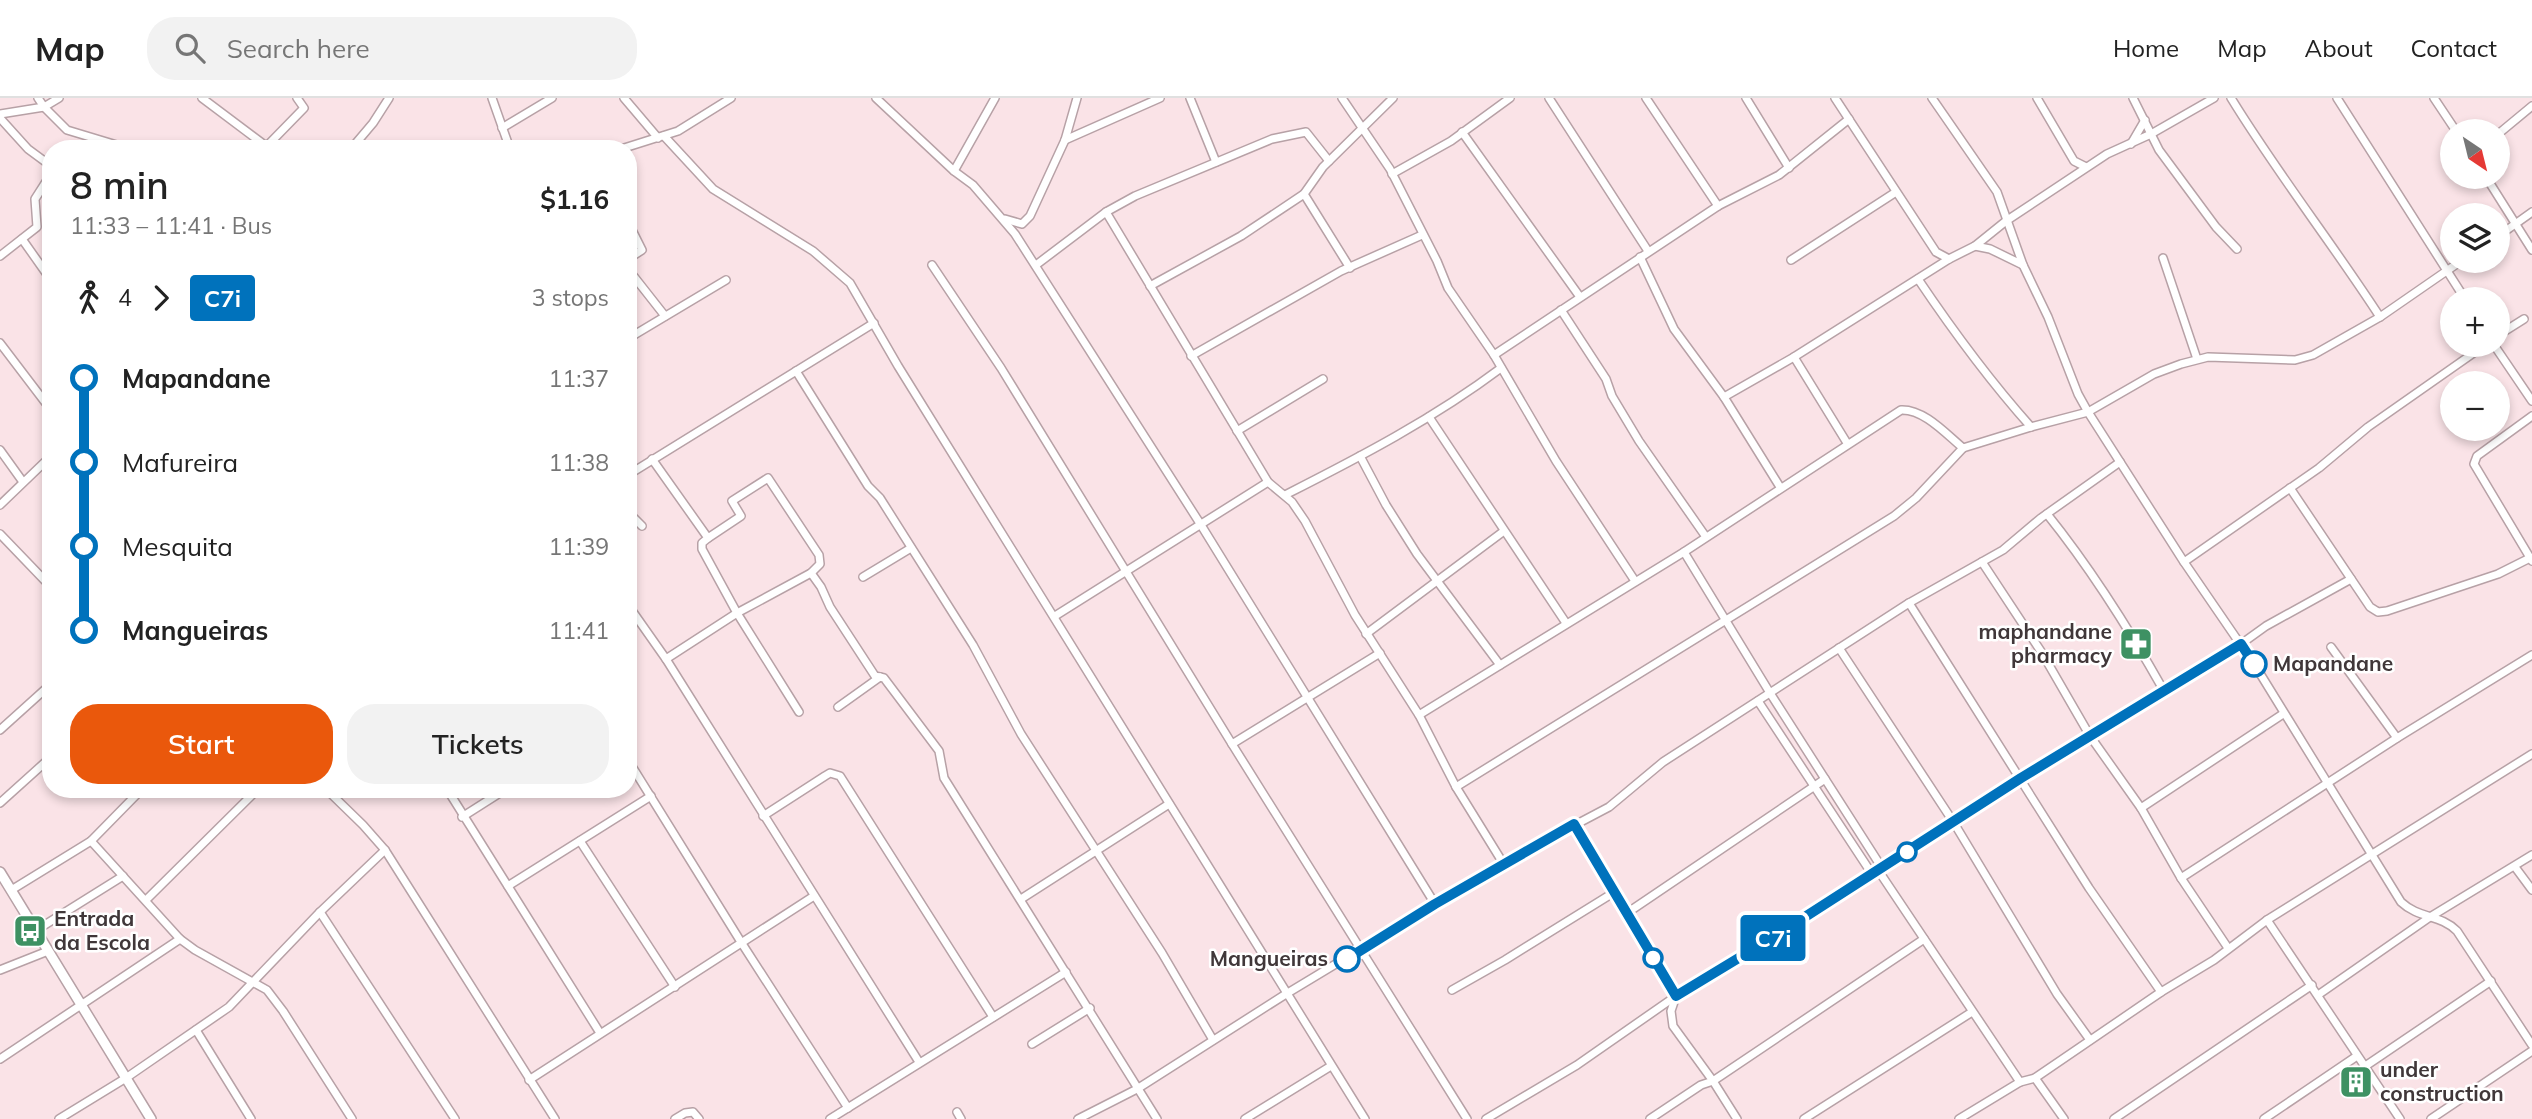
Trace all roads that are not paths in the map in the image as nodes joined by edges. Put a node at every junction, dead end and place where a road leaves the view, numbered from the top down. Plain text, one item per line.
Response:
1 (38, 98) edge
2 (59, 98) edge
3 (202, 98) edge
4 (297, 98) edge
5 (388, 98) edge
6 (492, 98) edge
7 (552, 98) edge
8 (624, 98) edge
9 (731, 98) edge
10 (876, 98) edge
11 (995, 98) edge
12 (1077, 98) edge
13 (1160, 98) edge
14 (1190, 98) edge
15 (1342, 98) edge
16 (1393, 98) edge
17 (1510, 98) edge
18 (1549, 98) edge
19 (1646, 98) edge
20 (1746, 98) edge
21 (1835, 98) edge
22 (1931, 98) edge
23 (2037, 98) edge
24 (2133, 98) edge
25 (2214, 98) edge
26 (2231, 98) edge
27 (2337, 98) edge
28 (2434, 98) edge
29 (2532, 106) edge
30 (44, 107) junction
31 (0, 116) edge
32 (1849, 119) junction
33 (2448, 119) edge
34 (2145, 120) junction
35 (2510, 124) edge
36 (502, 128) junction
37 (1363, 129) junction
38 (1462, 132) junction
39 (2151, 134) junction
40 (661, 137) junction
41 (100, 140) edge
42 (257, 140) edge
43 (274, 140) edge
44 (360, 140) edge
45 (507, 140) edge
46 (1065, 140) junction
47 (637, 144) edge
48 (2131, 144) junction
49 (42, 159) edge
50 (2074, 160) junction
51 (1329, 161) junction
52 (1216, 162) junction
53 (2086, 167) junction
54 (1789, 168) junction
55 (954, 171) junction
56 (1392, 174) junction
57 (2074, 176) junction
58 (42, 188) edge
59 (2494, 189) edge
60 (1896, 192) junction
61 (1304, 194) junction
62 (1718, 206) junction
63 (1106, 212) junction
64 (2532, 212) edge
65 (1003, 218) junction
66 (2006, 221) junction
67 (2516, 225) junction
68 (2510, 229) edge
69 (1423, 235) junction
70 (22, 239) junction
71 (1975, 246) junction
72 (2237, 249) dead end
73 (2532, 250) edge
74 (1648, 251) junction
75 (1936, 252) junction
76 (0, 255) edge
77 (1640, 257) junction
78 (1949, 258) junction
79 (2163, 258) dead end
80 (1791, 260) dead end
81 (2440, 261) edge
82 (932, 265) dead end
83 (1036, 265) junction
84 (2023, 265) junction
85 (42, 267) edge
86 (1350, 268) junction
87 (1932, 270) junction
88 (2442, 273) edge
89 (1918, 279) junction
90 (637, 280) edge
91 (726, 280) dead end
92 (1150, 286) junction
93 (1580, 297) junction
94 (1561, 310) junction
95 (665, 316) junction
96 (2380, 317) junction
97 (2524, 318) dead end
98 (874, 323) junction
99 (2510, 327) edge
100 (637, 333) edge
101 (1, 348) edge
102 (1494, 355) junction
103 (1191, 356) junction
104 (1794, 357) junction
105 (2468, 357) edge
106 (2502, 357) edge
107 (2197, 359) junction
108 (1501, 368) junction
109 (796, 371) junction
110 (1323, 379) dead end
111 (1724, 397) junction
112 (42, 399) edge
113 (2532, 401) edge
114 (2088, 412) junction
115 (2532, 416) edge
116 (1429, 417) junction
117 (2031, 427) junction
118 (1237, 431) junction
119 (1847, 443) junction
120 (1963, 448) junction
121 (0, 450) edge
122 (1360, 456) junction
123 (652, 459) junction
124 (2120, 461) junction
125 (42, 465) edge
126 (637, 469) edge
127 (23, 482) junction
128 (1268, 482) junction
129 (1780, 487) junction
130 (2290, 488) junction
131 (1285, 495) junction
132 (0, 505) edge
133 (2047, 514) junction
134 (637, 521) edge
135 (1201, 525) junction
136 (642, 526) dead end
137 (1504, 531) junction
138 (0, 534) edge
139 (1706, 537) junction
140 (708, 538) junction
141 (911, 548) junction
142 (1684, 552) junction
143 (2531, 560) edge
144 (1982, 562) junction
145 (2185, 562) junction
146 (811, 573) junction
147 (1126, 573) junction
148 (863, 577) dead end
149 (42, 578) edge
150 (1437, 579) junction
151 (2351, 579) junction
152 (1635, 581) junction
153 (1909, 603) junction
154 (737, 613) junction
155 (1055, 616) junction
156 (1726, 618) junction
157 (637, 621) edge
158 (1566, 623) junction
159 (1366, 634) junction
160 (2241, 644) junction
161 (2330, 647) dead end
162 (1839, 648) junction
163 (1380, 653) junction
164 (2532, 656) edge
165 (666, 659) junction
166 (1500, 665) junction
167 (880, 677) junction
168 (2164, 691) junction
169 (42, 692) edge
170 (1770, 693) junction
171 (1307, 698) junction
172 (1758, 701) junction
173 (838, 708) dead end
174 (799, 712) dead end
175 (2283, 714) junction
176 (1419, 715) junction
177 (0, 730) edge
178 (2090, 736) junction
179 (2397, 738) junction
180 (1232, 744) junction
181 (2532, 754) edge
182 (42, 765) edge
183 (637, 774) edge
184 (2021, 778) junction
185 (1825, 779) junction
186 (2328, 783) junction
187 (1814, 786) junction
188 (1456, 787) junction
189 (651, 796) junction
190 (133, 798) edge
191 (249, 798) edge
192 (335, 798) edge
193 (452, 798) edge
194 (492, 798) edge
195 (0, 803) edge
196 (1169, 804) junction
197 (2141, 808) junction
198 (763, 816) junction
199 (462, 817) junction
200 (1954, 823) junction
201 (1574, 824) junction
202 (580, 841) junction
203 (91, 842) junction
204 (1097, 849) junction
205 (385, 850) junction
206 (2532, 855) edge
207 (2371, 856) junction
208 (1503, 863) junction
209 (2515, 867) junction
210 (0, 871) edge
211 (1877, 871) junction
212 (123, 876) junction
213 (2181, 878) junction
214 (508, 886) junction
215 (13, 889) junction
216 (2532, 890) edge
217 (1613, 892) junction
218 (814, 896) junction
219 (1021, 899) junction
220 (146, 900) junction
221 (1435, 904) junction
222 (320, 912) junction
223 (1627, 913) junction
224 (2430, 918) junction
225 (2267, 920) junction
226 (35, 931) junction
227 (180, 939) junction
228 (1924, 939) junction
229 (741, 942) junction
230 (2228, 948) junction
231 (1362, 950) junction
232 (48, 951) junction
233 (0, 970) edge
234 (1066, 972) junction
235 (253, 981) junction
236 (2491, 981) junction
237 (2312, 985) junction
238 (675, 987) junction
239 (1452, 990) dead end
240 (2161, 992) junction
241 (1286, 994) junction
242 (2318, 995) junction
243 (1676, 996) junction
244 (81, 1005) junction
245 (1090, 1008) junction
246 (1972, 1012) junction
247 (993, 1017) junction
248 (196, 1030) junction
249 (600, 1033) junction
250 (1213, 1040) junction
251 (2090, 1040) junction
252 (1032, 1044) dead end
253 (2532, 1045) edge
254 (0, 1048) edge
255 (2532, 1051) edge
256 (2357, 1056) junction
257 (3, 1058) edge
258 (919, 1062) junction
259 (1331, 1066) junction
260 (2364, 1067) junction
261 (126, 1078) junction
262 (2035, 1078) junction
263 (529, 1080) junction
264 (1713, 1081) junction
265 (2020, 1082) junction
266 (1137, 1088) junction
267 (848, 1108) junction
268 (59, 1119) edge
269 (152, 1119) edge
270 (251, 1119) edge
271 (352, 1119) edge
272 (455, 1119) edge
273 (555, 1119) edge
274 (675, 1119) edge
275 (699, 1119) edge
276 (830, 1119) edge
277 (1078, 1119) edge
278 (1157, 1119) edge
279 (1245, 1119) edge
280 (1365, 1119) edge
281 (1467, 1119) edge
282 (1486, 1119) edge
283 (1650, 1119) edge
284 (1737, 1119) edge
285 (1804, 1119) edge
286 (1959, 1119) edge
287 (2064, 1119) edge
288 (2114, 1119) edge
289 (2263, 1119) edge
290 (2400, 1119) edge
291 (2431, 1119) edge

1 - 30 street
2 - 30 street
3 - 42 street
4 - 43 street
5 - 44 street
6 - 36 street
7 - 36 street
8 - 40 street
9 - 40 street
10 - 55 street
11 - 55 street
12 - 46 street
13 - 46 street
14 - 52 street
15 - 37 street
16 - 37 street
17 - 38 street
18 - 74 street
19 - 62 street
20 - 54 street
21 - 32 street
22 - 66 street
23 - 50 street
24 - 34 street
25 - 39 street
26 - 96 street
27 - 81 street
28 - 33 street
29 - 35 street
30 - 31 street
30 - 41 street
31 - 49 street
32 - 54 street
32 - 60 street
34 - 39 street
34 - 48 street
36 - 45 street
37 - 51 street
37 - 56 street
38 - 56 street
38 - 93 street
39 - 48 street
39 - 72 street
40 - 47 street
40 - 98 street
46 - 65 street
48 - 53 street
50 - 53 street
50 - 57 street
51 - 52 street
51 - 61 street
52 - 63 street
53 - 57 street
54 - 62 street
55 - 65 street
56 - 69 street
57 - 66 street
58 - 70 street
59 - 67 street
60 - 75 street
60 - 80 street
61 - 86 street
61 - 92 street
62 - 74 street
63 - 83 street
63 - 92 street
64 - 67 street
65 - 83 street
66 - 71 street
66 - 84 street
67 - 68 street
67 - 73 street
69 - 86 street
69 - 102 street
70 - 76 street
70 - 85 street
71 - 78 street
71 - 84 street
74 - 77 street
75 - 78 street
75 - 87 street
77 - 93 street
77 - 111 street
78 - 87 street
79 - 107 street
82 - 147 street
83 - 135 street
84 - 114 street
86 - 103 street
87 - 89 street
88 - 96 street
89 - 104 street
89 - 117 street
90 - 95 street
91 - 95 street
92 - 103 street
93 - 94 street
94 - 102 street
94 - 139 street
95 - 100 street
96 - 107 street
97 - 99 street
98 - 109 street
98 - 155 street
101 - 112 street
102 - 108 street
103 - 118 street
104 - 111 street
104 - 119 street
105 - 130 street
106 - 113 street
107 - 114 street
108 - 116 street
108 - 152 street
109 - 123 street
109 - 141 street
110 - 118 street
111 - 129 street
114 - 117 street
114 - 124 street
115 - 143 street
116 - 122 street
116 - 137 street
117 - 120 street
118 - 128 street
119 - 120 street
119 - 129 street
120 - 156 street
121 - 127 street
122 - 131 street
122 - 150 street
123 - 126 street
123 - 140 street
124 - 133 street
124 - 145 street
125 - 127 street
127 - 132 street
128 - 131 street
128 - 135 street
129 - 139 street
130 - 145 street
130 - 151 street
131 - 159 street
133 - 144 street
133 - 168 street
134 - 136 street
135 - 147 street
135 - 171 street
137 - 150 street
137 - 158 street
138 - 149 street
139 - 142 street
140 - 146 street
140 - 154 street
141 - 148 street
141 - 204 street
142 - 152 street
142 - 156 street
143 - 151 street
144 - 153 street
144 - 178 street
145 - 160 street
146 - 154 street
146 - 167 street
147 - 155 street
147 - 180 street
150 - 159 street
150 - 166 street
151 - 160 street
152 - 158 street
153 - 162 street
153 - 184 street
154 - 165 street
154 - 174 street
155 - 196 street
156 - 170 street
156 - 188 street
157 - 165 street
158 - 166 street
159 - 163 street
160 - 168 street
160 - 175 street
161 - 179 street
162 - 170 street
162 - 200 street
163 - 171 street
163 - 176 street
164 - 179 street
165 - 198 street
166 - 176 street
167 - 173 street
167 - 219 street
168 - 178 street
169 - 177 street
170 - 172 street
170 - 185 street
171 - 180 street
171 - 221 street
172 - 187 street
172 - 201 street
175 - 186 street
175 - 197 street
176 - 188 street
178 - 184 street
178 - 197 street
179 - 186 street
180 - 231 street
181 - 207 street
182 - 195 street
183 - 189 street
184 - 200 street
184 - 240 street
185 - 187 street
185 - 211 street
186 - 207 street
186 - 213 street
187 - 211 street
187 - 223 street
188 - 208 street
189 - 202 street
189 - 229 street
190 - 203 street
191 - 220 street
192 - 205 street
193 - 199 street
194 - 199 street
196 - 204 street
196 - 241 street
197 - 213 street
198 - 218 street
198 - 247 street
199 - 214 street
200 - 211 street
200 - 251 street
201 - 208 street
201 - 217 street
202 - 214 street
202 - 238 street
203 - 212 street
203 - 215 street
204 - 219 street
204 - 250 street
205 - 222 street
205 - 263 street
206 - 209 street
207 - 224 street
207 - 225 street
208 - 221 street
209 - 216 street
209 - 224 street
210 - 215 street
211 - 228 street
211 - 243 street
212 - 220 street
212 - 226 street
213 - 230 street
214 - 249 street
215 - 226 street
217 - 223 street
217 - 239 street
218 - 229 street
218 - 258 street
219 - 234 street
220 - 227 street
221 - 231 street
222 - 235 street
222 - 272 street
223 - 243 street
224 - 236 street
224 - 242 street
225 - 230 street
225 - 237 street
226 - 232 street
227 - 235 street
227 - 244 street
228 - 246 street
228 - 264 street
229 - 238 street
229 - 267 street
230 - 240 street
231 - 241 street
231 - 281 street
232 - 233 street
232 - 244 street
234 - 245 street
234 - 247 street
235 - 248 street
235 - 271 street
236 - 253 street
236 - 260 street
237 - 242 street
237 - 288 street
238 - 249 street
240 - 251 street
241 - 250 street
241 - 259 street
242 - 256 street
243 - 264 street
243 - 282 street
244 - 257 street
244 - 261 street
245 - 252 street
245 - 266 street
246 - 265 street
246 - 285 street
247 - 258 street
248 - 261 street
248 - 270 street
249 - 263 street
250 - 266 street
251 - 262 street
254 - 257 street
255 - 291 street
256 - 260 street
256 - 289 street
258 - 267 street
259 - 279 street
259 - 280 street
260 - 290 street
261 - 268 street
261 - 269 street
262 - 265 street
262 - 287 street
263 - 273 street
264 - 283 street
264 - 284 street
265 - 286 street
266 - 277 street
266 - 278 street
267 - 276 street
274 - 275 street

